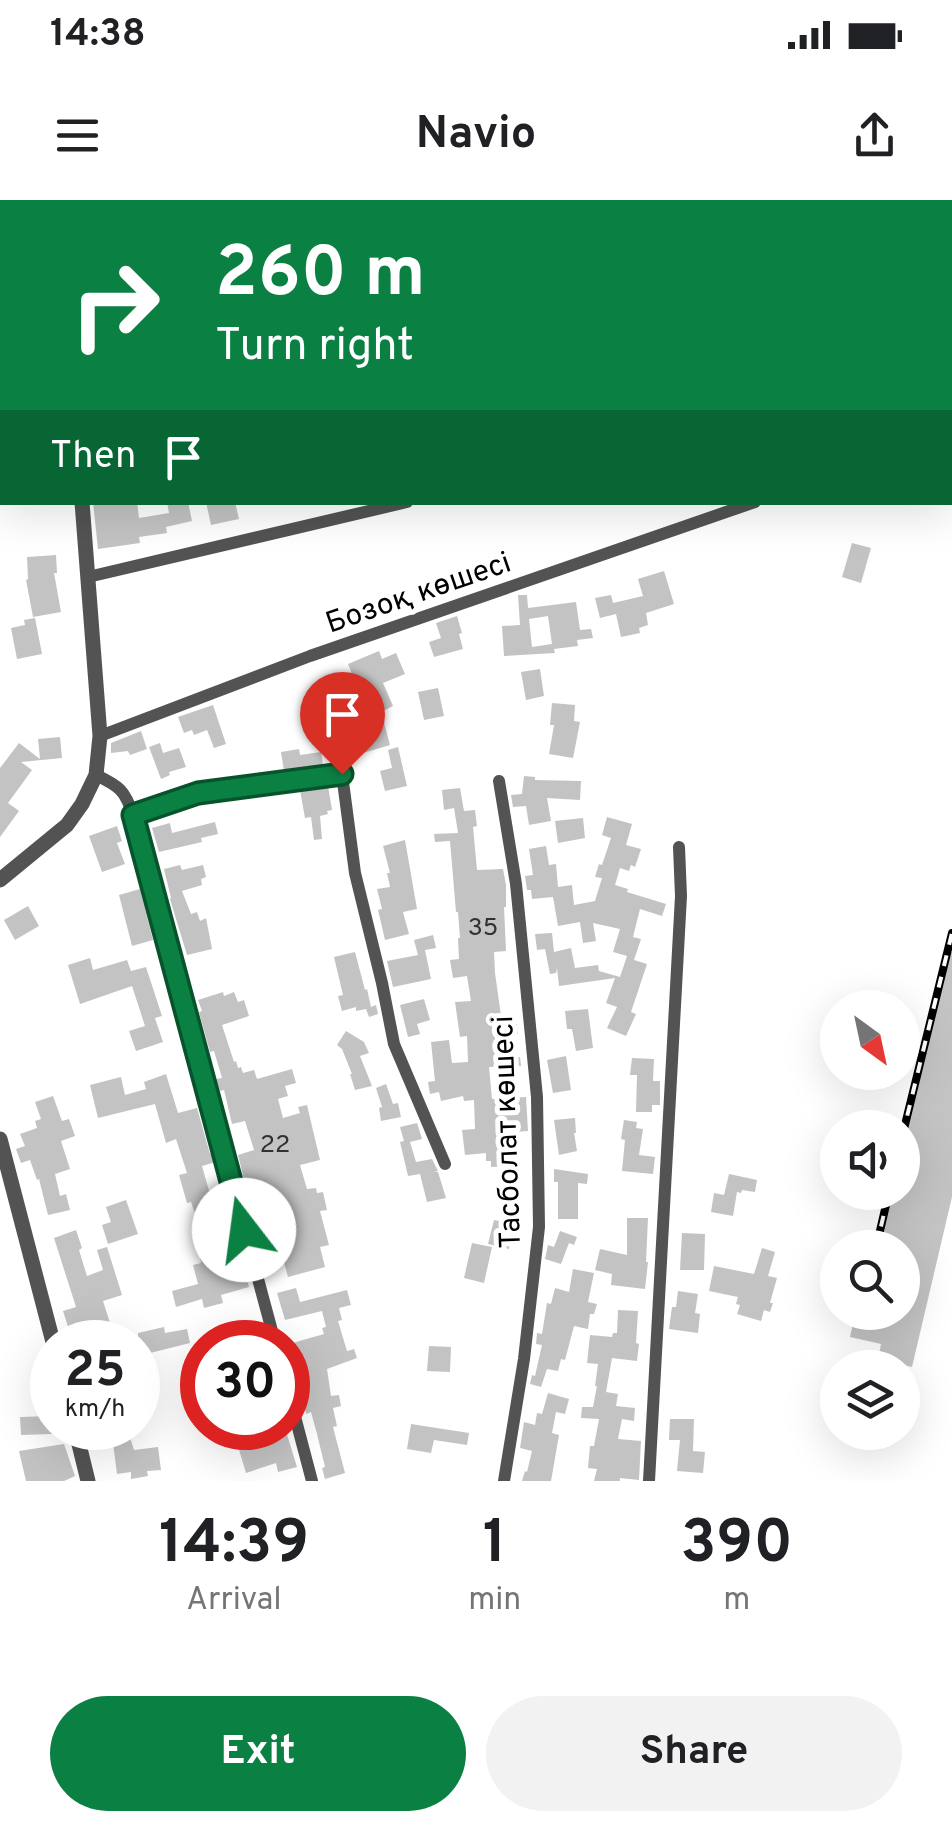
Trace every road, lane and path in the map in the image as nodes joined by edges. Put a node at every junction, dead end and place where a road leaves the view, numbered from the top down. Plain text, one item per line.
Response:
1 (82, 505) edge
2 (395, 505) edge
3 (746, 505) edge
4 (88, 577) junction
5 (100, 736) junction
6 (96, 775) junction
7 (499, 781) dead end
8 (133, 815) junction
9 (679, 847) dead end
10 (0, 880) edge
11 (0, 1138) edge
12 (445, 1164) dead end
13 (47, 1320) edge
14 (269, 1320) edge
15 (80, 1450) edge
16 (304, 1450) edge
17 (88, 1481) edge
18 (312, 1481) edge
19 (504, 1481) edge
20 (649, 1481) edge

1 - 4 street
2 - 4 street
3 - 5 street, Бозоқ көшесі
4 - 5 street
5 - 6 street
6 - 8 street
6 - 10 street
7 - 19 street, Тасболат көшесі
8 - 12 street
8 - 14 street
9 - 20 street
11 - 13 street
15 - 17 street
16 - 18 street

